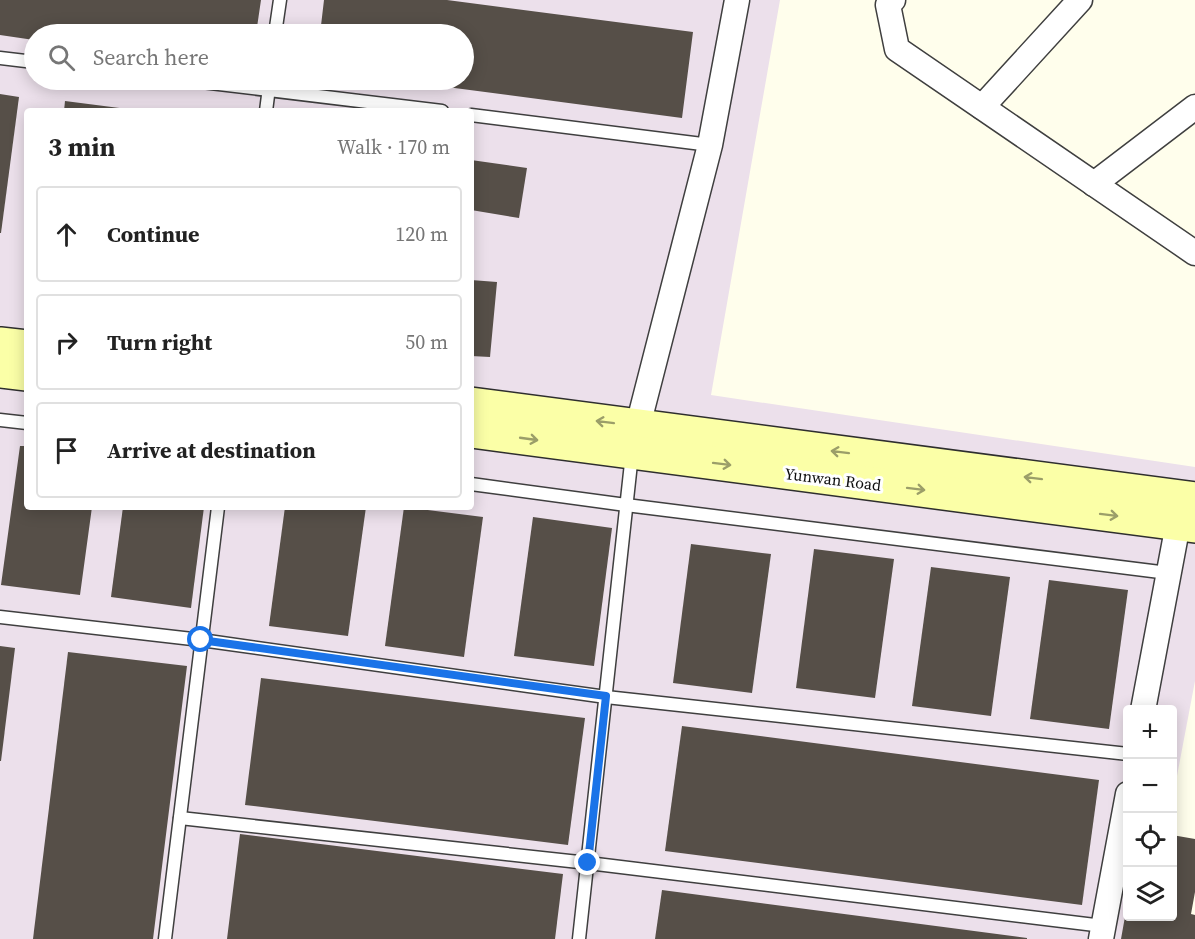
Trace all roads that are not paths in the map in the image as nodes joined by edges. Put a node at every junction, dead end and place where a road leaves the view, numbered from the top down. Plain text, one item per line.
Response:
1 (280, 0) edge
2 (737, 0) edge
3 (893, 0) edge
4 (1080, 0) edge
5 (276, 24) edge
6 (0, 58) edge
7 (24, 61) edge
8 (268, 90) edge
9 (307, 90) edge
10 (982, 107) junction
11 (1195, 107) edge
12 (266, 108) edge
13 (423, 108) edge
14 (474, 115) edge
15 (710, 145) junction
16 (1094, 184) junction
17 (1195, 253) edge
18 (0, 344) edge
19 (24, 347) edge
20 (0, 371) edge
21 (24, 374) edge
22 (474, 405) edge
23 (0, 420) edge
24 (24, 423) edge
25 (474, 431) edge
26 (634, 439) junction
27 (474, 484) edge
28 (626, 505) junction
29 (218, 510) edge
30 (1189, 516) edge
31 (1168, 573) junction
32 (0, 617) edge
33 (201, 640) junction
34 (606, 696) junction
35 (1144, 705) edge
36 (1123, 753) edge
37 (1124, 813) edge
38 (180, 818) junction
39 (588, 863) junction
40 (1102, 933) edge
41 (165, 939) edge
42 (579, 939) edge

1 - 5 lane
2 - 15 street
3 - 10 street
4 - 10 street
6 - 7 lane
8 - 12 lane
9 - 13 lane
10 - 16 street
11 - 16 street
14 - 15 lane
15 - 26 street
16 - 17 street
18 - 19 main road
20 - 21 main road
26 -> 22 main road, Yunwan Road
23 - 24 lane
25 -> 26 main road, Yunwan Road
26 - 28 lane
26 - 30 main road, Yunwan Road
27 - 28 lane
28 - 31 lane
28 - 34 lane
29 - 33 lane
30 - 31 street
31 - 35 street
32 - 33 lane
33 - 34 lane
33 - 38 lane
34 - 36 lane
34 - 39 lane
37 - 40 street
38 - 39 lane
38 - 41 lane
39 - 40 lane
39 - 42 lane

